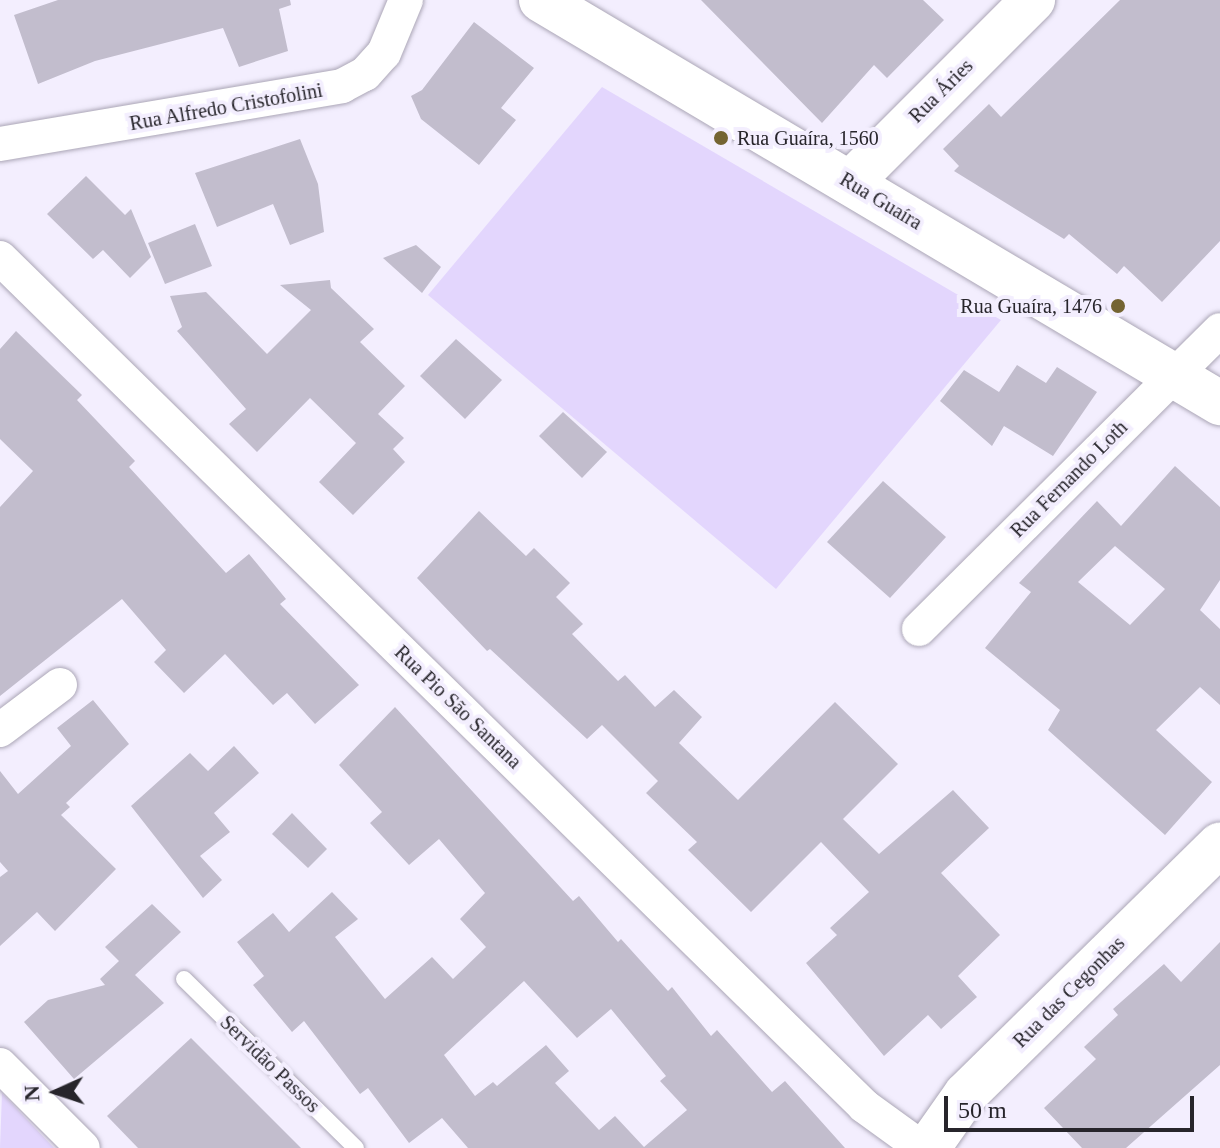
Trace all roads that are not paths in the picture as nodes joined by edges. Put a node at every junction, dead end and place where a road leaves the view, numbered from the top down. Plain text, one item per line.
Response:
1 (406, 0) edge
2 (541, 0) edge
3 (1033, 0) edge
4 (0, 144) edge
5 (850, 183) junction
6 (0, 258) edge
7 (1220, 330) edge
8 (1174, 375) junction
9 (1220, 403) edge
10 (919, 629) dead end
11 (60, 685) dead end
12 (0, 730) edge
13 (1220, 844) edge
14 (184, 979) dead end
15 (0, 1065) edge
16 (83, 1148) edge
17 (356, 1148) edge
18 (925, 1148) edge

1 - 4 street, Rua Alfredo Cristofolini
2 - 5 street, Rua Guaíra
3 - 5 street, Rua Áries
5 - 8 street, Rua Guaíra
6 - 18 street, Rua Pio São Santana
7 - 8 street, Rua Fernando Loth
8 - 9 street, Rua Guaíra
8 - 10 street, Rua Fernando Loth
11 - 12 street
13 - 18 street, Rua das Cegonhas
14 - 17 lane, Servidão Passos
15 - 16 street

